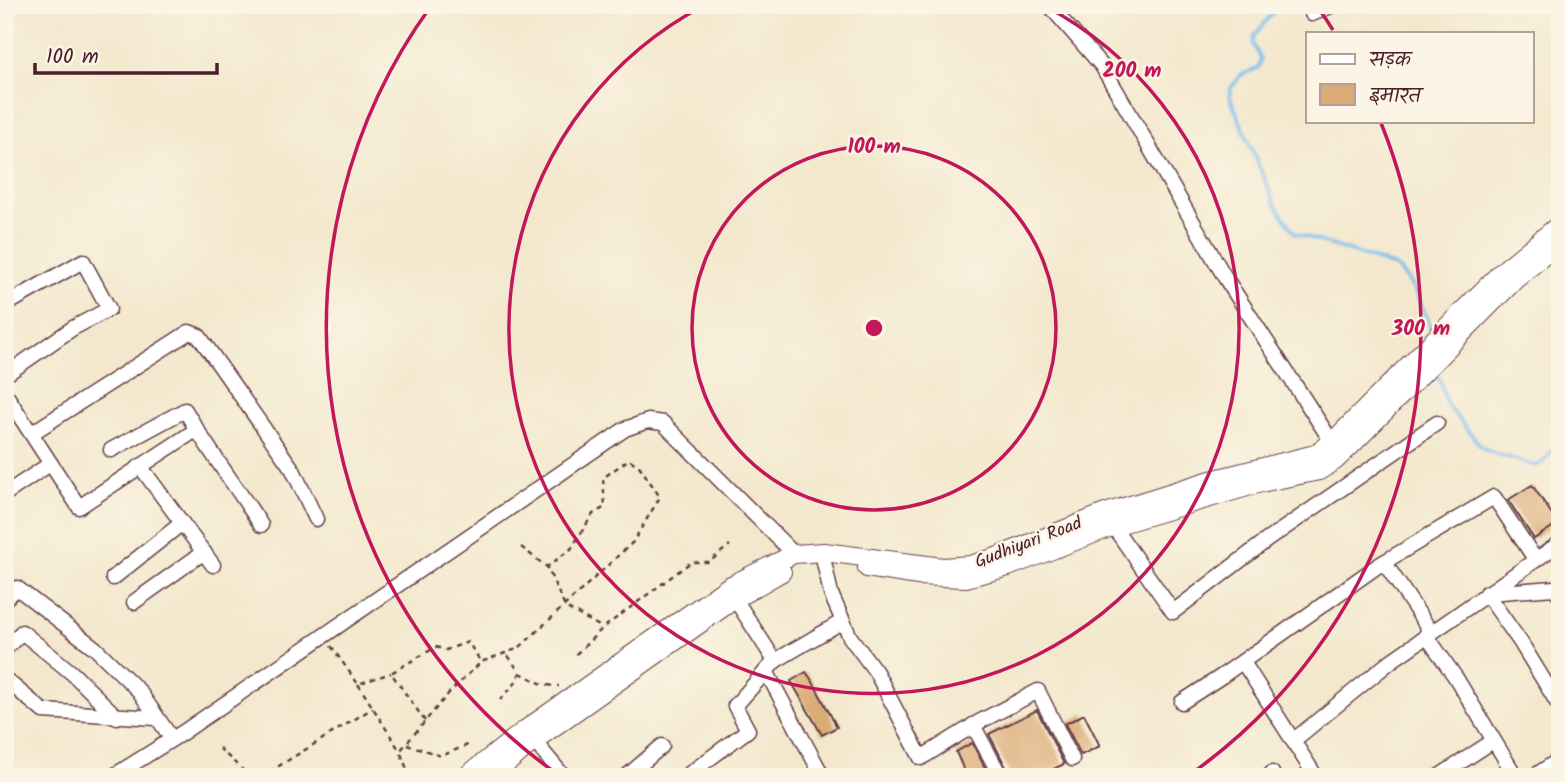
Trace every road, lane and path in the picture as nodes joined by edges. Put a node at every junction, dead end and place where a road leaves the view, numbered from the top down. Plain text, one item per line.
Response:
1 (1049, 5) edge
2 (1333, 5) edge
3 (1312, 14) dead end
4 (1560, 224) edge
5 (1560, 242) edge
6 (5, 305) edge
7 (5, 375) edge
8 (5, 401) edge
9 (1437, 423) dead end
10 (196, 430) junction
11 (32, 433) junction
12 (1332, 442) junction
13 (111, 450) dead end
14 (50, 464) junction
15 (140, 466) junction
16 (5, 494) edge
17 (316, 519) dead end
18 (1109, 520) junction
19 (182, 523) junction
20 (261, 525) dead end
21 (1560, 543) edge
22 (730, 545) dead end
23 (521, 547) dead end
24 (204, 552) junction
25 (794, 554) junction
26 (1535, 559) junction
27 (824, 562) junction
28 (1384, 562) junction
29 (213, 565) dead end
30 (547, 567) junction
31 (113, 578) dead end
32 (1486, 593) junction
33 (1560, 595) edge
34 (735, 598) junction
35 (5, 599) edge
36 (134, 602) dead end
37 (565, 607) junction
38 (843, 621) junction
39 (603, 628) junction
40 (1428, 634) junction
41 (324, 635) junction
42 (5, 649) edge
43 (507, 654) junction
44 (576, 654) dead end
45 (481, 662) junction
46 (1242, 662) junction
47 (771, 666) junction
48 (391, 673) junction
49 (520, 673) junction
50 (5, 678) edge
51 (358, 684) junction
52 (563, 686) dead end
53 (500, 701) dead end
54 (1182, 702) dead end
55 (1560, 707) edge
56 (373, 708) junction
57 (117, 717) junction
58 (156, 718) junction
59 (425, 722) junction
60 (973, 725) junction
61 (172, 739) junction
62 (1294, 740) junction
63 (534, 741) junction
64 (1493, 741) junction
65 (407, 744) junction
66 (470, 744) dead end
67 (663, 746) dead end
68 (219, 748) dead end
69 (400, 751) junction
70 (1072, 759) dead end
71 (1560, 759) edge
72 (407, 769) junction
73 (112, 777) edge
74 (250, 777) edge
75 (261, 777) edge
76 (388, 777) edge
77 (410, 777) edge
78 (465, 777) edge
79 (491, 777) edge
80 (564, 777) edge
81 (626, 777) edge
82 (685, 777) edge
83 (823, 777) edge
84 (1001, 777) edge
85 (1316, 777) edge
86 (1438, 777) edge
87 (1516, 777) edge
88 (1533, 777) edge

1 - 12 street
2 - 3 street
4 - 12 street, Gudhiyari Road
5 - 18 street, Gudhiyari Road
6 - 7 street
8 - 11 street
9 - 18 street
10 - 13 street
10 - 15 street
10 - 20 street
11 - 14 street
11 - 17 street
12 - 18 street, Gudhiyari Road
14 - 15 street
14 - 16 street
15 - 19 street
18 - 25 street, Gudhiyari Road
18 - 27 street, Gudhiyari Road
19 - 24 street
19 - 31 street
21 - 26 street
22 - 39 path
23 - 30 path
24 - 29 street
24 - 36 street
25 - 41 street
25 - 78 street, Gudhiyari Road
26 - 28 street
26 - 32 street
27 - 34 street, Gudhiyari Road
27 - 38 street
28 - 40 street
28 - 46 street
30 - 37 path
30 - 37 path
32 - 33 street
32 - 40 street
32 - 55 street
34 - 47 street
34 - 63 street, Gudhiyari Road
35 - 58 street
37 - 39 path
37 - 43 path
38 - 47 street
38 - 60 street
39 - 44 path
40 - 62 street
40 - 64 street
41 - 51 path
41 - 61 street
42 - 57 street
43 - 45 path
43 - 49 path
45 - 48 path
45 - 59 path
46 - 54 street
46 - 62 street
47 - 82 street
47 - 83 street
48 - 51 path
48 - 59 path
49 - 52 path
49 - 53 path
50 - 57 street
51 - 56 path
56 - 69 path
56 - 75 path
57 - 58 street
58 - 61 street
59 - 65 path
60 - 70 street
60 - 84 street
61 - 73 street
62 - 85 street
63 - 79 street, Gudhiyari Road
63 - 80 street
64 - 86 street
64 - 87 street
65 - 66 path
65 - 69 path
67 - 81 street
68 - 74 path
69 - 72 path
71 - 88 street
72 - 76 path
72 - 77 path

